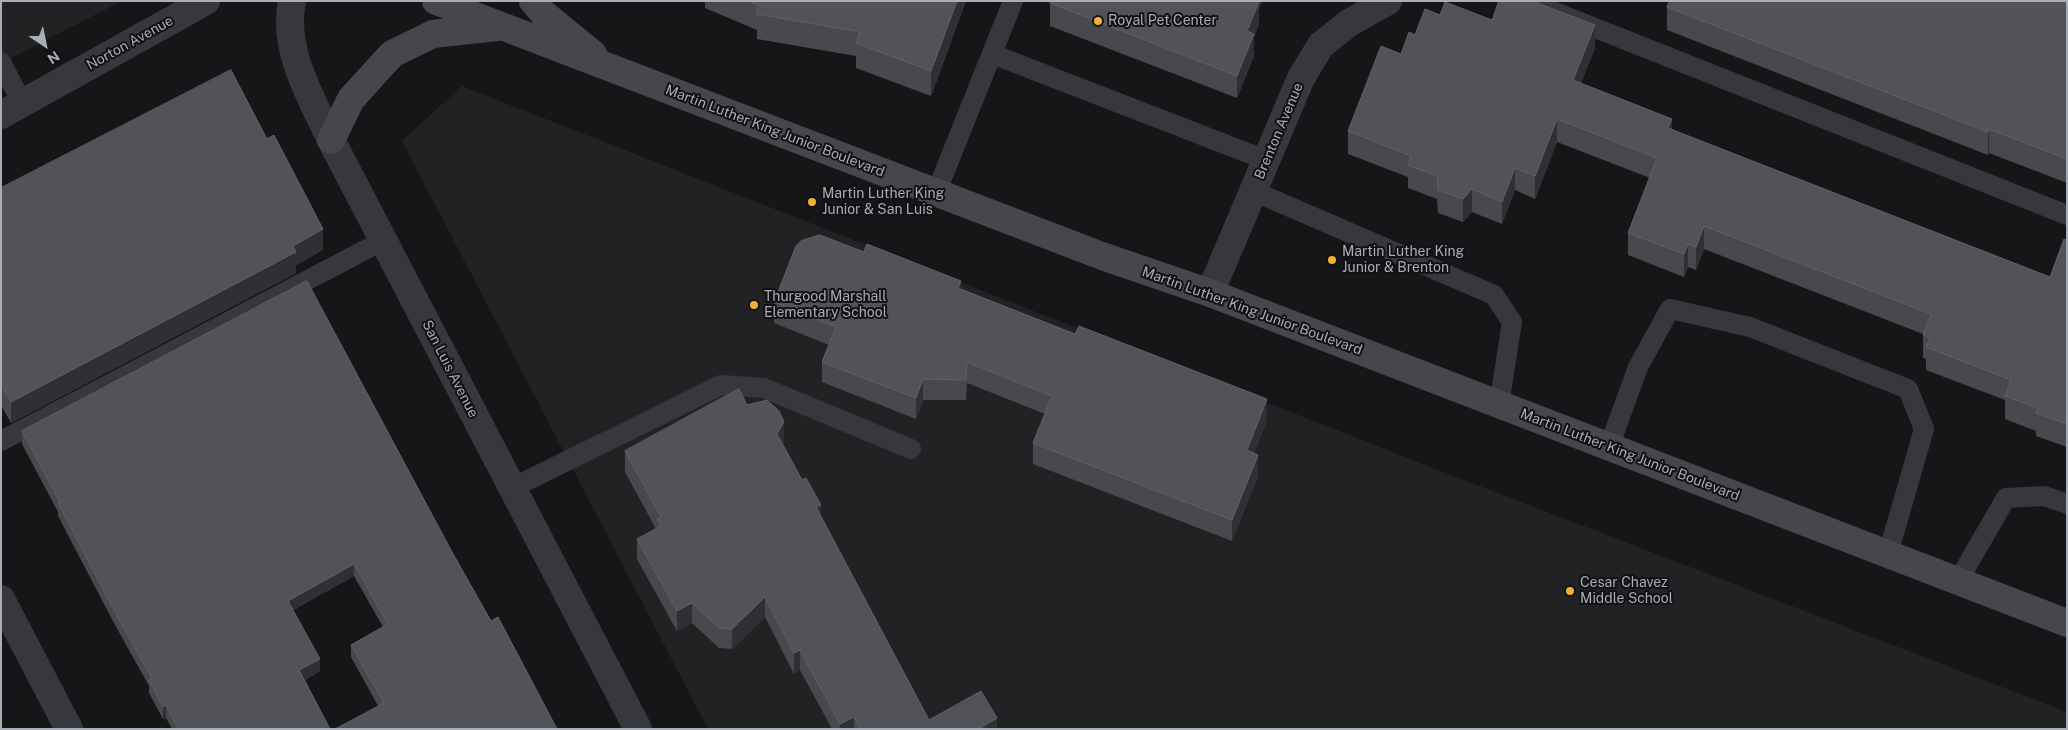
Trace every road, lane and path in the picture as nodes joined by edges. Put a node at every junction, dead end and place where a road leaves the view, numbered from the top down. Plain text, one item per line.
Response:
1 (206, 1) edge
2 (292, 1) edge
3 (436, 1) edge
4 (533, 1) edge
5 (1013, 1) edge
6 (1388, 1) edge
7 (1527, 1) edge
8 (502, 27) junction
9 (992, 54) junction
10 (1, 62) edge
11 (609, 68) junction
12 (11, 109) edge
13 (332, 140) junction
14 (1266, 160) junction
15 (1254, 190) junction
16 (936, 193) junction
17 (2067, 215) edge
18 (384, 240) junction
19 (1210, 293) junction
20 (1499, 405) junction
21 (1, 441) edge
22 (1608, 447) junction
23 (911, 449) dead end
24 (512, 488) junction
25 (2067, 504) edge
26 (1888, 554) junction
27 (1958, 581) junction
28 (1, 600) edge
29 (2067, 623) edge
30 (69, 729) edge
31 (638, 729) edge

1 - 12 street, Norton Avenue
2 - 13 street, San Luis Avenue
3 - 8 main road, Martin Luther King Junior Boulevard
4 - 11 main road
5 - 9 lane
6 - 14 street, Brenton Avenue
7 - 17 lane
8 - 11 main road, Martin Luther King Junior Boulevard
8 - 13 main road
9 - 14 lane
9 - 16 lane
10 - 12 lane
11 - 16 main road, Martin Luther King Junior Boulevard
13 - 18 street, San Luis Avenue
14 - 15 street, Brenton Avenue
15 - 19 street, Brenton Avenue
15 - 20 lane
16 - 19 main road, Martin Luther King Junior Boulevard
18 - 21 lane
18 - 24 street, San Luis Avenue
19 - 20 main road, Martin Luther King Junior Boulevard
20 - 22 main road, Martin Luther King Junior Boulevard
22 - 26 main road, Martin Luther King Junior Boulevard
22 - 26 lane
23 - 24 lane
24 - 31 street, San Luis Avenue
25 - 27 lane
26 - 27 main road, Martin Luther King Junior Boulevard
27 - 29 main road, Martin Luther King Junior Boulevard
28 - 30 street

